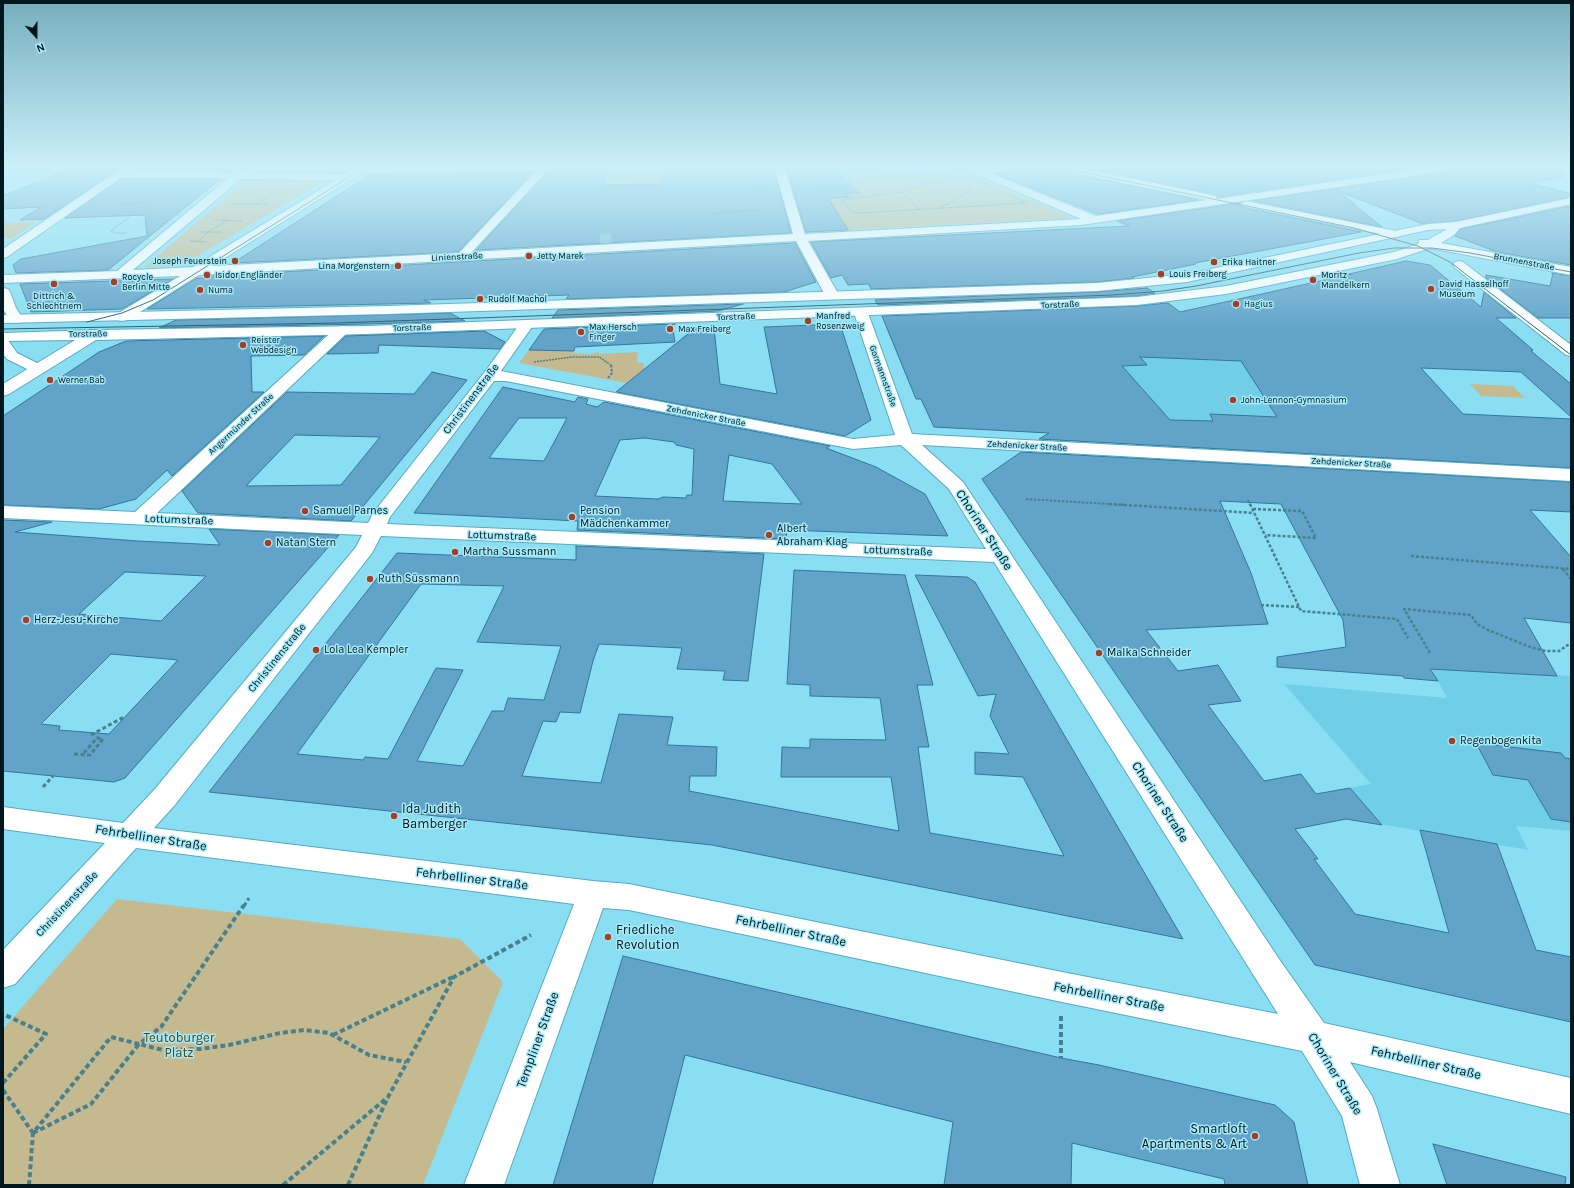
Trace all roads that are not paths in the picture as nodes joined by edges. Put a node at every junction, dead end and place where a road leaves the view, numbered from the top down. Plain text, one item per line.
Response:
1 (51, 221) edge
2 (184, 221) edge
3 (275, 221) edge
4 (493, 221) edge
5 (795, 221) edge
6 (1070, 221) edge
7 (1305, 221) edge
8 (1332, 221) edge
9 (1473, 221) edge
10 (1456, 225) junction
11 (1396, 234) junction
12 (800, 237) junction
13 (1376, 238) junction
14 (1430, 244) junction
15 (3, 254) edge
16 (464, 256) junction
17 (1458, 265) dead end
18 (195, 271) junction
19 (1571, 271) edge
20 (119, 275) junction
21 (3, 279) edge
22 (3, 292) edge
23 (832, 295) junction
24 (860, 312) junction
25 (122, 317) junction
26 (9, 319) edge
27 (527, 324) junction
28 (342, 330) junction
29 (95, 334) junction
30 (3, 337) edge
31 (3, 343) edge
32 (1571, 352) edge
33 (38, 369) junction
34 (490, 376) junction
35 (3, 391) edge
36 (906, 439) junction
37 (1571, 475) edge
38 (3, 512) edge
39 (140, 518) junction
40 (375, 529) junction
41 (1002, 556) junction
42 (3, 818) edge
43 (130, 835) junction
44 (593, 894) junction
45 (3, 973) edge
46 (1313, 1037) junction
47 (1571, 1096) edge
48 (484, 1185) edge
49 (1380, 1185) edge

1 - 15 street
2 - 20 street
3 - 18 street
4 - 16 street
5 - 12 street
6 - 12 street, Linienstraße
7 - 13 street
8 - 11 street
9 - 10 street, Torstraße
10 - 11 street, Torstraße
10 - 14 street, Torstraße
11 - 13 street, Torstraße
11 - 14 street
12 - 16 street, Linienstraße
12 - 23 street
13 - 14 street
13 - 23 street, Torstraße
14 - 19 street, Brunnenstraße
14 - 24 street, Torstraße
16 - 18 street, Linienstraße
17 - 32 street
18 - 20 street, Linienstraße
18 - 25 street
20 - 21 street, Linienstraße
22 - 26 street
23 - 25 street, Torstraße
24 - 27 street, Torstraße
24 - 36 street, Gormannstraße
25 - 26 street, Torstraße
25 - 29 street
27 - 28 street, Torstraße
27 - 34 street, Christinenstraße
28 - 29 street, Torstraße
28 - 39 street, Angermünder Straße
29 - 30 street, Torstraße
29 - 33 street
31 - 33 street
33 - 35 street
34 - 36 street, Zehdenicker Straße
34 - 40 street, Christinenstraße
36 - 37 street, Zehdenicker Straße
36 - 41 street, Choriner Straße
38 - 39 street, Lottumstraße
39 - 40 street, Lottumstraße
40 - 41 street, Lottumstraße
40 - 43 street, Christinenstraße
41 - 46 street, Choriner Straße
42 - 43 street, Fehrbelliner Straße
43 - 44 street, Fehrbelliner Straße
43 - 45 street, Christinenstraße
44 - 46 street, Fehrbelliner Straße
44 - 48 street, Templiner Straße
46 - 47 street, Fehrbelliner Straße
46 - 49 street, Choriner Straße

